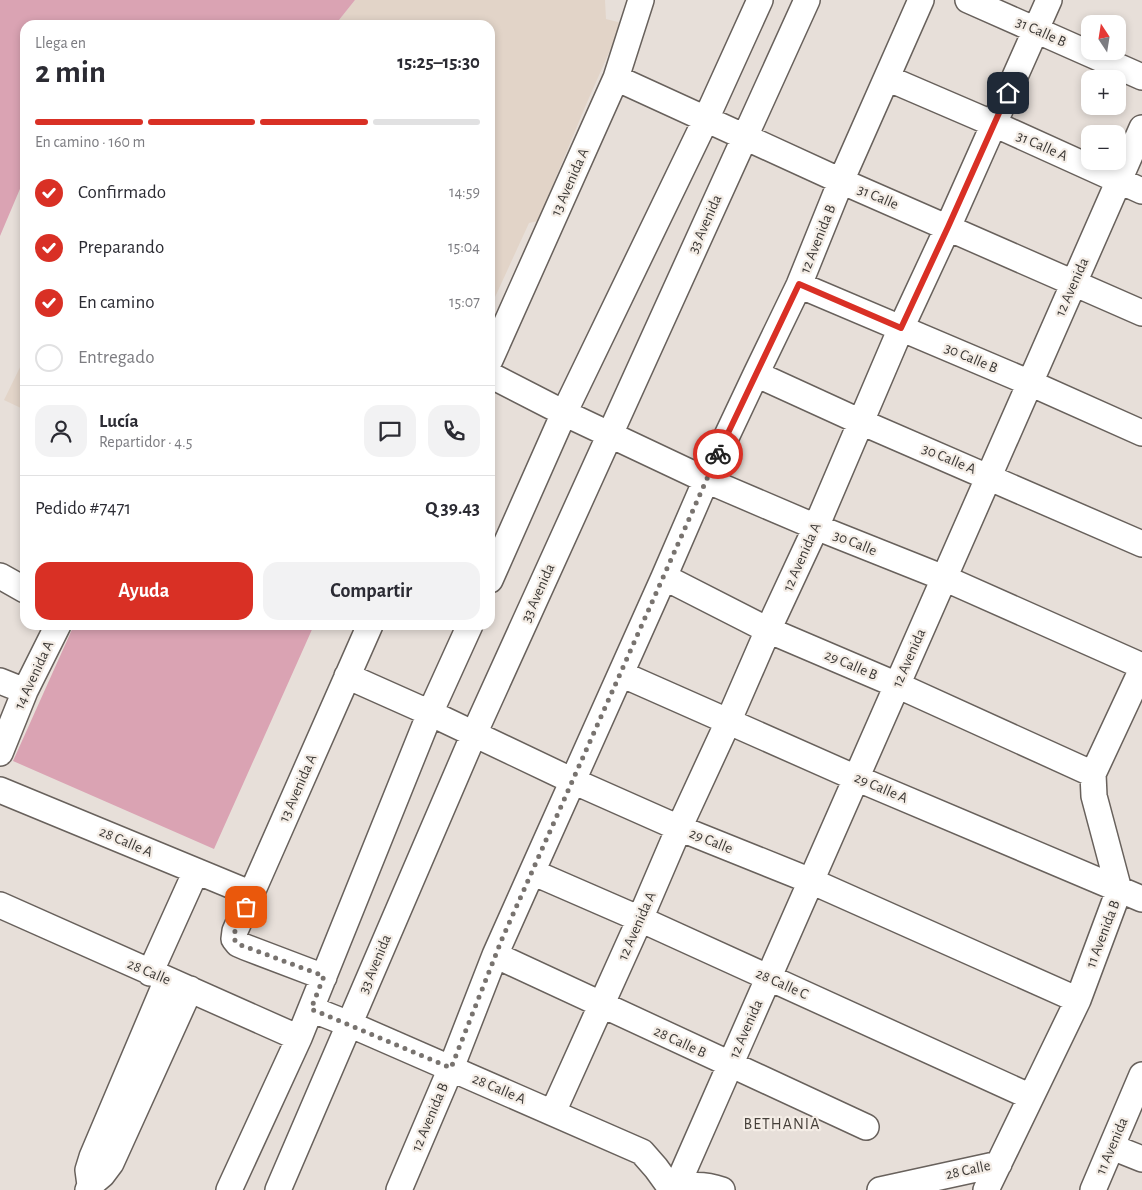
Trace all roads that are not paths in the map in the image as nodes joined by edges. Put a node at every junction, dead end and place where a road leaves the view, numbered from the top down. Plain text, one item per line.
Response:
1 (641, 0) edge
2 (760, 0) edge
3 (807, 0) edge
4 (921, 0) edge
5 (968, 0) edge
6 (1049, 0) edge
7 (1035, 30) junction
8 (1142, 77) edge
9 (616, 78) junction
10 (887, 78) junction
11 (706, 118) junction
12 (994, 124) junction
13 (1142, 128) edge
14 (744, 137) junction
15 (1119, 180) junction
16 (841, 181) junction
17 (1142, 191) edge
18 (948, 227) junction
19 (1074, 283) junction
20 (799, 284) junction
21 (1142, 313) edge
22 (901, 328) junction
23 (495, 349) edge
24 (756, 374) junction
25 (495, 377) edge
26 (1030, 383) junction
27 (564, 414) junction
28 (861, 422) junction
29 (1142, 433) edge
30 (610, 434) junction
31 (989, 477) junction
32 (706, 480) junction
33 (816, 527) junction
34 (1142, 544) edge
35 (495, 569) edge
36 (0, 576) edge
37 (664, 577) junction
38 (944, 578) junction
39 (20, 587) edge
40 (56, 630) edge
41 (368, 630) edge
42 (468, 630) edge
43 (768, 630) junction
44 (1142, 667) edge
45 (621, 674) junction
46 (347, 676) junction
47 (0, 680) edge
48 (897, 685) junction
49 (25, 691) junction
50 (430, 713) junction
51 (728, 722) junction
52 (474, 734) junction
53 (0, 753) edge
54 (1093, 774) junction
55 (856, 778) junction
56 (573, 781) junction
57 (1, 792) edge
58 (679, 828) junction
59 (196, 871) junction
60 (532, 872) junction
61 (810, 881) junction
62 (1119, 890) junction
63 (252, 894) junction
64 (1142, 899) edge
65 (0, 905) edge
66 (640, 919) junction
67 (495, 955) junction
68 (324, 976) junction
69 (768, 978) junction
70 (169, 981) junction
71 (1078, 1000) junction
72 (602, 1006) junction
73 (311, 1009) junction
74 (350, 1024) junction
75 (299, 1038) junction
76 (730, 1065) junction
77 (451, 1068) junction
78 (1142, 1075) edge
79 (1031, 1097) junction
80 (553, 1112) junction
81 (866, 1127) dead end
82 (1112, 1147) junction
83 (1142, 1159) edge
84 (999, 1164) junction
85 (89, 1188) edge
86 (673, 1189) edge
87 (229, 1190) edge
88 (278, 1190) edge
89 (399, 1190) edge
90 (722, 1190) edge
91 (880, 1190) edge
92 (986, 1190) edge
93 (1093, 1190) edge

1 - 9 street, 13 Avenida A
2 - 11 street
3 - 14 street, 33 Avenida
4 - 10 street, 12 Avenida B
5 - 7 street, 31 Calle B
6 - 7 street, 12 Avenida A
7 - 8 street, 31 Calle B
7 - 12 street, 12 Avenida A
9 - 11 street, 31 Calle
9 - 23 street, 13 Avenida A
10 - 12 street, 31 Calle A
10 - 16 street, 12 Avenida B
11 - 14 street, 31 Calle
11 - 27 street
12 - 15 street, 31 Calle A
12 - 18 street, 12 Avenida A
13 - 15 street, 12 Avenida
14 - 16 street, 31 Calle
14 - 30 street, 33 Avenida
15 - 17 street, 31 Calle A
15 - 19 street, 12 Avenida
16 - 18 street, 31 Calle
16 - 20 street, 12 Avenida B
18 - 19 street, 31 Calle
18 - 22 street, 12 Avenida A
19 - 21 street, 31 Calle
19 - 26 street, 12 Avenida
20 - 22 street, 30 Calle B
20 - 24 street, 12 Avenida B
22 - 26 street, 30 Calle B
22 - 28 street, 12 Avenida A
24 - 28 street, 30 Calle A
24 - 32 street, 12 Avenida B
25 - 27 street, 30 Calle
26 - 29 street, 30 Calle B
26 - 31 street, 12 Avenida
27 - 30 street, 30 Calle
27 - 35 street
28 - 31 street, 30 Calle A
28 - 33 street, 12 Avenida A
30 - 32 street, 30 Calle
30 - 52 street, 33 Avenida
31 - 34 street, 30 Calle A
31 - 38 street, 12 Avenida
32 - 33 street, 30 Calle
32 - 37 street, 12 Avenida B
33 - 38 street, 30 Calle
33 - 43 street, 12 Avenida A
36 - 39 street
37 - 43 street, 29 Calle B
37 - 45 street, 12 Avenida B
38 - 44 street, 30 Calle
38 - 48 street, 12 Avenida
40 - 49 street, 14 Avenida A
41 - 46 street, 13 Avenida A
42 - 50 street
43 - 48 street, 29 Calle B
43 - 51 street, 12 Avenida A
44 - 54 street, 11 Avenida B
45 - 51 street, 29 Calle A
45 - 56 street, 12 Avenida B
46 - 50 street, 29 Calle
46 - 63 street, 13 Avenida A
47 - 49 street
48 - 54 street, 29 Calle B
48 - 55 street, 12 Avenida
49 - 53 street, 14 Avenida A
50 - 52 street, 29 Calle
50 - 68 street
51 - 55 street, 29 Calle A
51 - 58 street, 12 Avenida A
52 - 56 street, 29 Calle
52 - 74 street, 33 Avenida
54 - 62 street, 11 Avenida B
55 - 61 street, 12 Avenida
55 - 62 street, 29 Calle A
56 - 58 street, 29 Calle
56 - 60 street, 12 Avenida B
57 - 59 street, 28 Calle A
58 - 61 street, 29 Calle
58 - 66 street, 12 Avenida A
59 - 63 street, 28 Calle A
59 - 70 street
60 - 66 street, 28 Calle C
60 - 67 street, 12 Avenida B
61 - 69 street, 12 Avenida
61 - 71 street, 29 Calle
62 - 64 street, 29 Calle A
62 - 71 street, 11 Avenida B
63 - 68 street, 13 Avenida A
65 - 70 street, 28 Calle
66 - 69 street, 28 Calle C
66 - 72 street, 12 Avenida A
67 - 72 street, 28 Calle B
67 - 77 street, 12 Avenida B
68 - 73 street
69 - 76 street, 12 Avenida
69 - 79 street, 28 Calle C
70 - 75 street, 28 Calle
70 - 85 street
71 - 79 street, 11 Avenida B
72 - 76 street, 28 Calle B
72 - 80 street, 12 Avenida A
73 - 74 street, 28 Calle A
73 - 75 street
74 - 77 street, 28 Calle A
74 - 88 street, 33 Avenida
75 - 87 street
76 - 81 street, 28 Calle B
76 - 86 street, 12 Avenida
77 - 80 street, 28 Calle A
77 - 89 street, 12 Avenida B
78 - 82 street, 11 Avenida
79 - 84 street, 11 Avenida B
80 - 86 street, 28 Calle A
82 - 83 street
82 - 93 street, 11 Avenida
84 - 91 street, 28 Calle
84 - 92 street, 11 Avenida B
86 - 90 street

